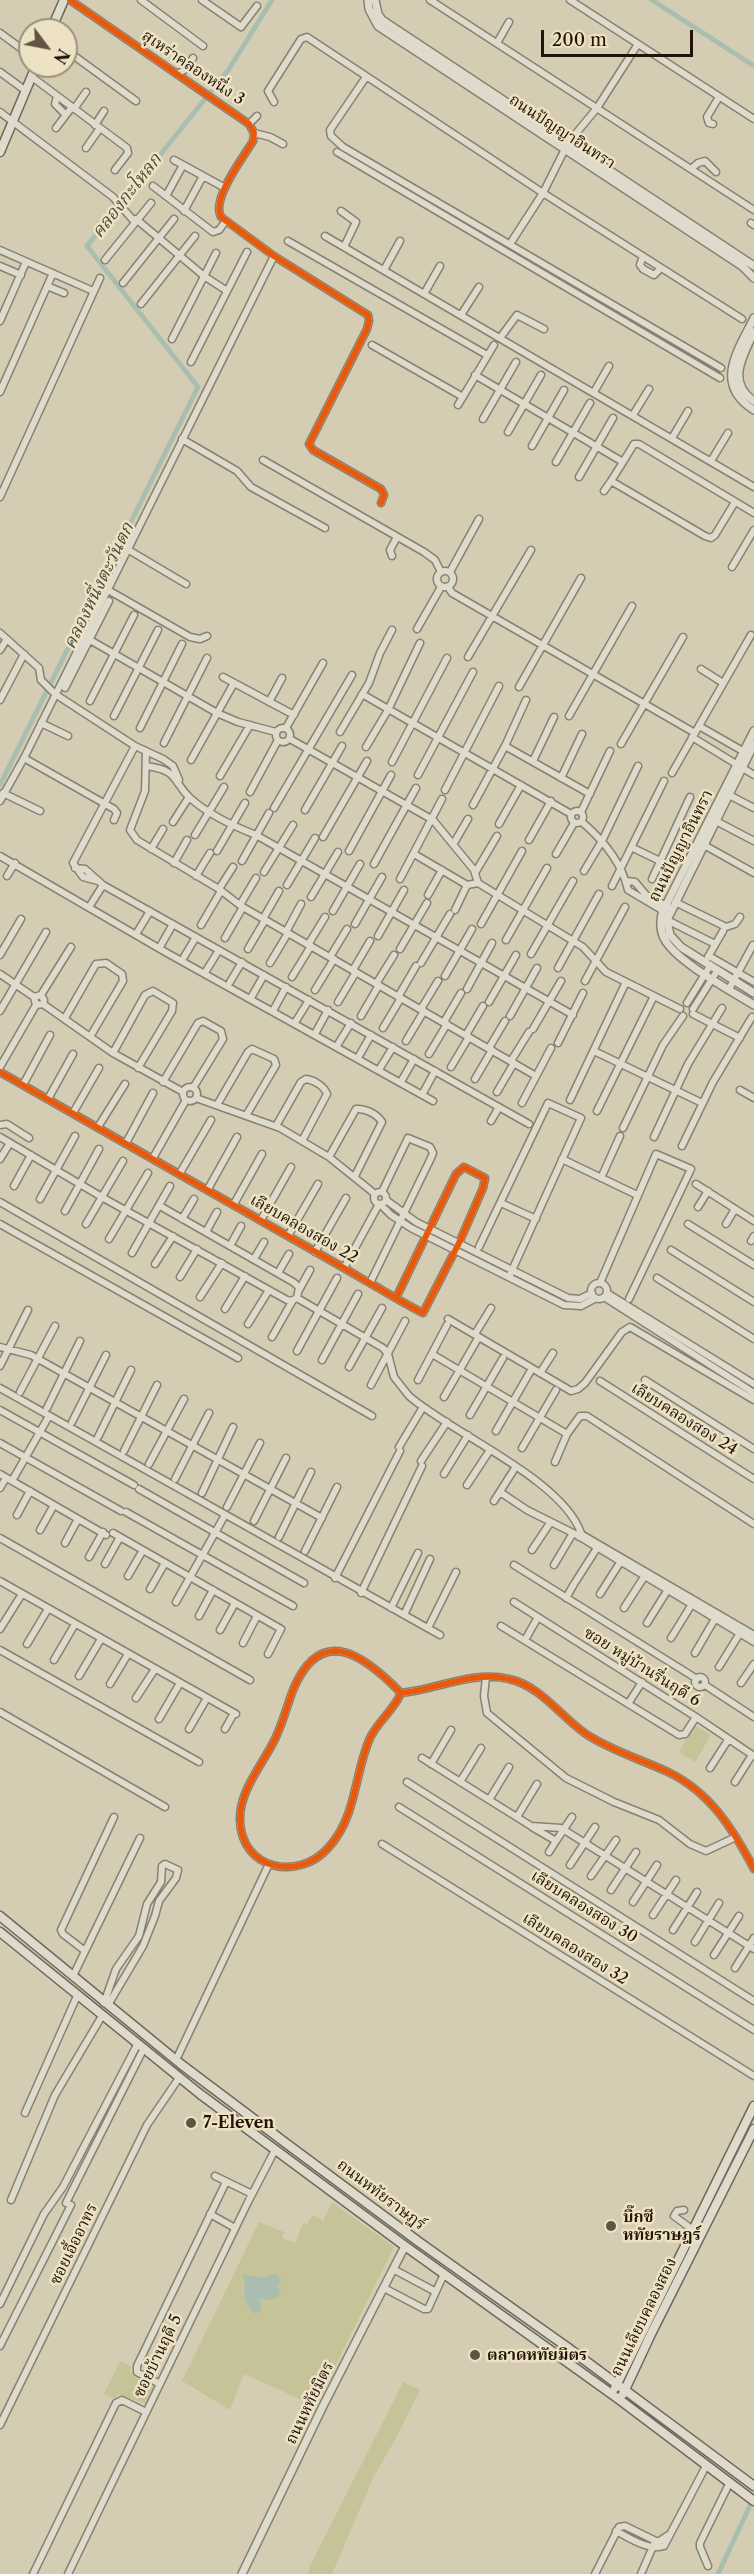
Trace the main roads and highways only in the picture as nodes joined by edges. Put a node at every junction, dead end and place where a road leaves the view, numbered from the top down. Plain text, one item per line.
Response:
1 (64, 0) edge
2 (56, 18) edge
3 (32, 78) edge
4 (3, 137) edge
5 (0, 152) edge
6 (0, 1916) edge
7 (0, 1932) edge
8 (754, 2106) edge
9 (754, 2129) edge
10 (725, 2163) junction
11 (735, 2167) junction
12 (411, 2236) junction
13 (405, 2246) junction
14 (625, 2368) junction
15 (606, 2375) junction
16 (625, 2391) junction
17 (611, 2394) junction
18 (620, 2400) junction
19 (754, 2486) edge
20 (754, 2501) edge

1 - 2 main road
3 - 4 main road
4 - 5 main road
6 - 12 main road, ถนนหทัยราษฎร์
7 - 13 main road, ถนนหทัยราษฎร์
8 - 10 main road, ถนนเลียบคลองสอง
9 - 11 main road, ถนนเลียบคลองสอง
10 - 11 main road
10 - 14 main road, ถนนเลียบคลองสอง
11 - 16 main road, ถนนเลียบคลองสอง
12 - 13 main road
12 - 15 main road, ถนนหทัยราษฎร์
13 - 17 main road, ถนนหทัยราษฎร์
14 - 15 main road
14 - 16 main road, ถนนเลียบคลองสอง
15 - 16 main road, ถนนหทัยราษฎร์
16 - 17 main road
16 - 18 main road
16 - 19 main road, ถนนหทัยราษฎร์
17 - 18 main road, ถนนหทัยราษฎร์
18 - 20 main road, ถนนหทัยราษฎร์

